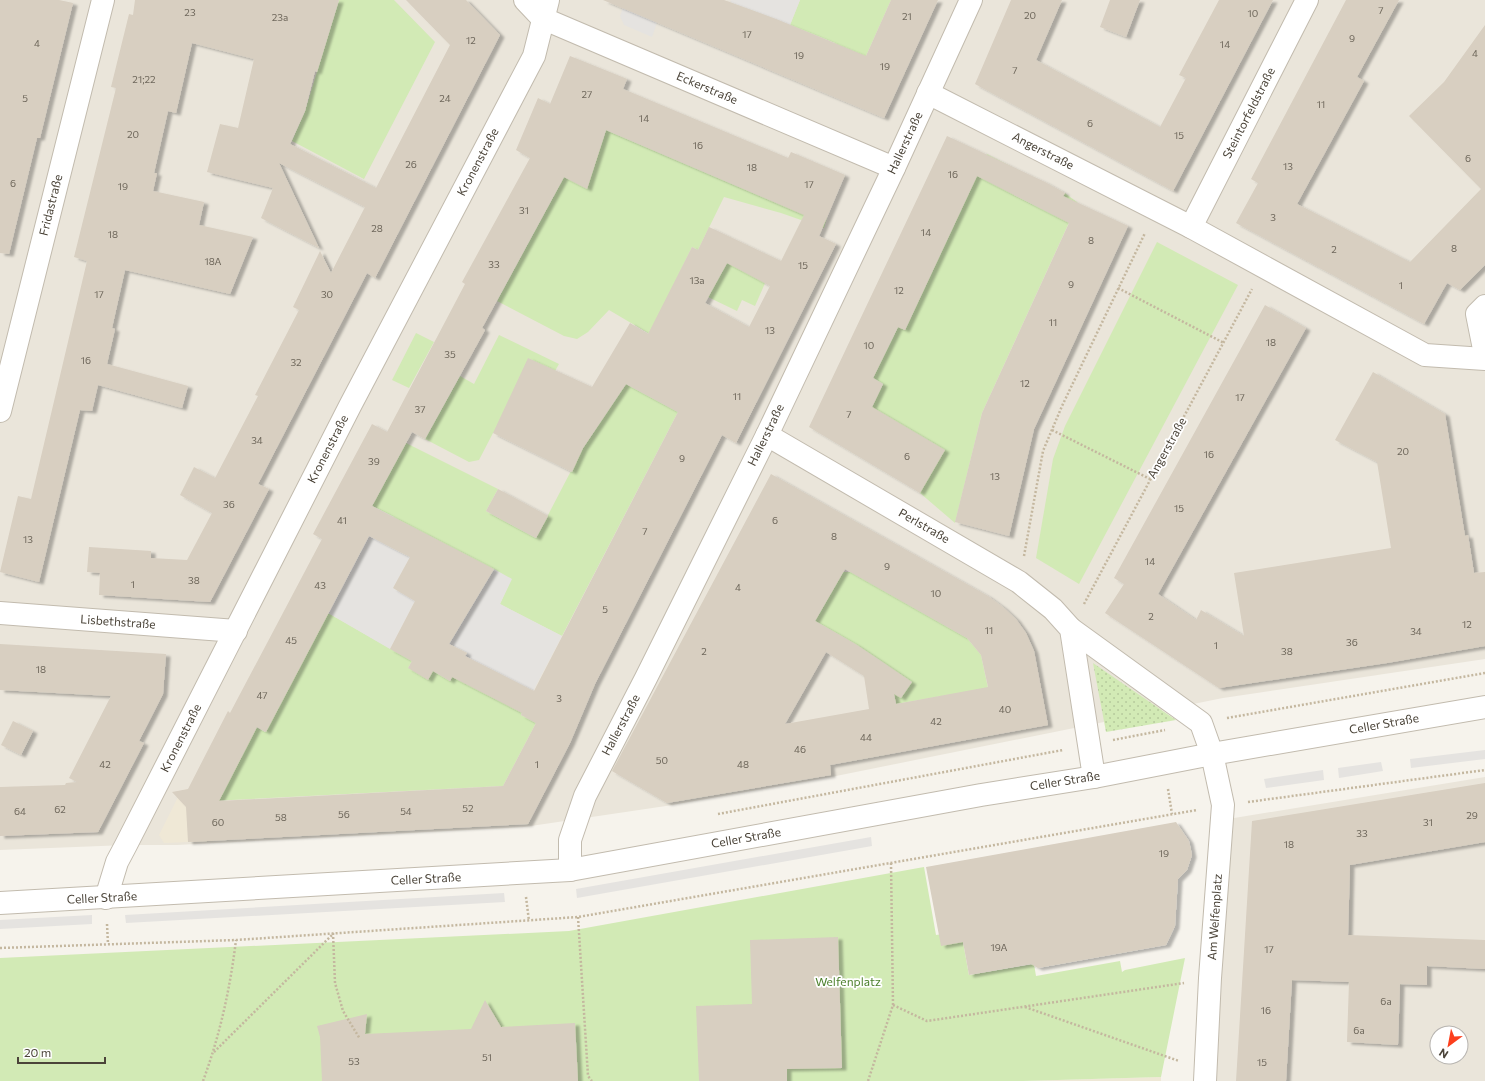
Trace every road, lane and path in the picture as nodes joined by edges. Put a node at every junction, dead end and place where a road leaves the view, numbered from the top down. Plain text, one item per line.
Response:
1 (103, 0) edge
2 (525, 0) edge
3 (971, 0) edge
4 (1308, 0) edge
5 (545, 9) edge
6 (928, 93) junction
7 (894, 168) junction
8 (1157, 209) junction
9 (1191, 227) junction
10 (1263, 267) junction
11 (1118, 288) junction
12 (1485, 306) edge
13 (1224, 343) junction
14 (1485, 354) edge
15 (1485, 359) edge
16 (0, 411) edge
17 (1052, 430) junction
18 (767, 435) junction
19 (1150, 479) junction
20 (1019, 582) junction
21 (0, 613) edge
22 (1071, 629) junction
23 (236, 631) junction
24 (1485, 673) edge
25 (1485, 707) edge
26 (1201, 723) junction
27 (1090, 745) junction
28 (1212, 754) junction
29 (1485, 770) edge
30 (1094, 777) junction
31 (1223, 805) junction
32 (710, 816) dead end
33 (891, 863) junction
34 (570, 870) junction
35 (106, 898) junction
36 (0, 903) edge
37 (578, 917) junction
38 (333, 933) junction
39 (236, 940) junction
40 (0, 948) edge
41 (1210, 978) junction
42 (893, 1005) junction
43 (1025, 1007) junction
44 (360, 1039) dead end
45 (214, 1052) junction
46 (1205, 1075) edge
47 (203, 1081) edge
48 (592, 1081) edge
49 (868, 1081) edge

1 - 16 street, Fridastraße
2 - 5 street, Eckerstraße
3 - 6 street, Hallerstraße
4 - 9 street, Steintorfeldstraße
5 - 7 street, Eckerstraße
5 - 23 street, Kronenstraße
6 - 7 street, Hallerstraße
6 - 8 street, Angerstraße
7 - 18 street, Hallerstraße
8 - 9 street, Angerstraße
8 - 11 path
9 - 10 street, Angerstraße
10 - 13 path, Angerstraße
10 - 15 street, Angerstraße
11 - 13 path
11 - 17 path
12 - 14 street
13 - 19 path, Angerstraße
17 - 19 path
17 - 20 path
18 - 20 street, Perlstraße
18 - 34 street, Hallerstraße
19 - 22 path, Angerstraße
20 - 22 street, Perlstraße
21 - 23 street, Lisbethstraße
22 - 26 street, Perlstraße
22 - 27 street
23 - 35 street, Kronenstraße
24 - 26 path
25 - 28 street, Celler Straße
26 - 27 path
26 - 28 street
27 - 30 street
27 - 32 path
28 - 30 street, Celler Straße
28 - 31 street, Am Welfenplatz
29 - 31 path
30 - 34 street, Celler Straße
31 - 33 path
31 - 41 street, Am Welfenplatz
33 - 37 path
33 - 42 path
34 - 35 street, Celler Straße
35 - 36 street, Celler Straße
37 - 38 path
37 - 48 path
38 - 39 path
38 - 44 path
38 - 45 path
39 - 40 path
39 - 45 path
41 - 43 path
41 - 46 street, Am Welfenplatz
42 - 43 path
42 - 49 path
43 - 46 path
45 - 47 path

